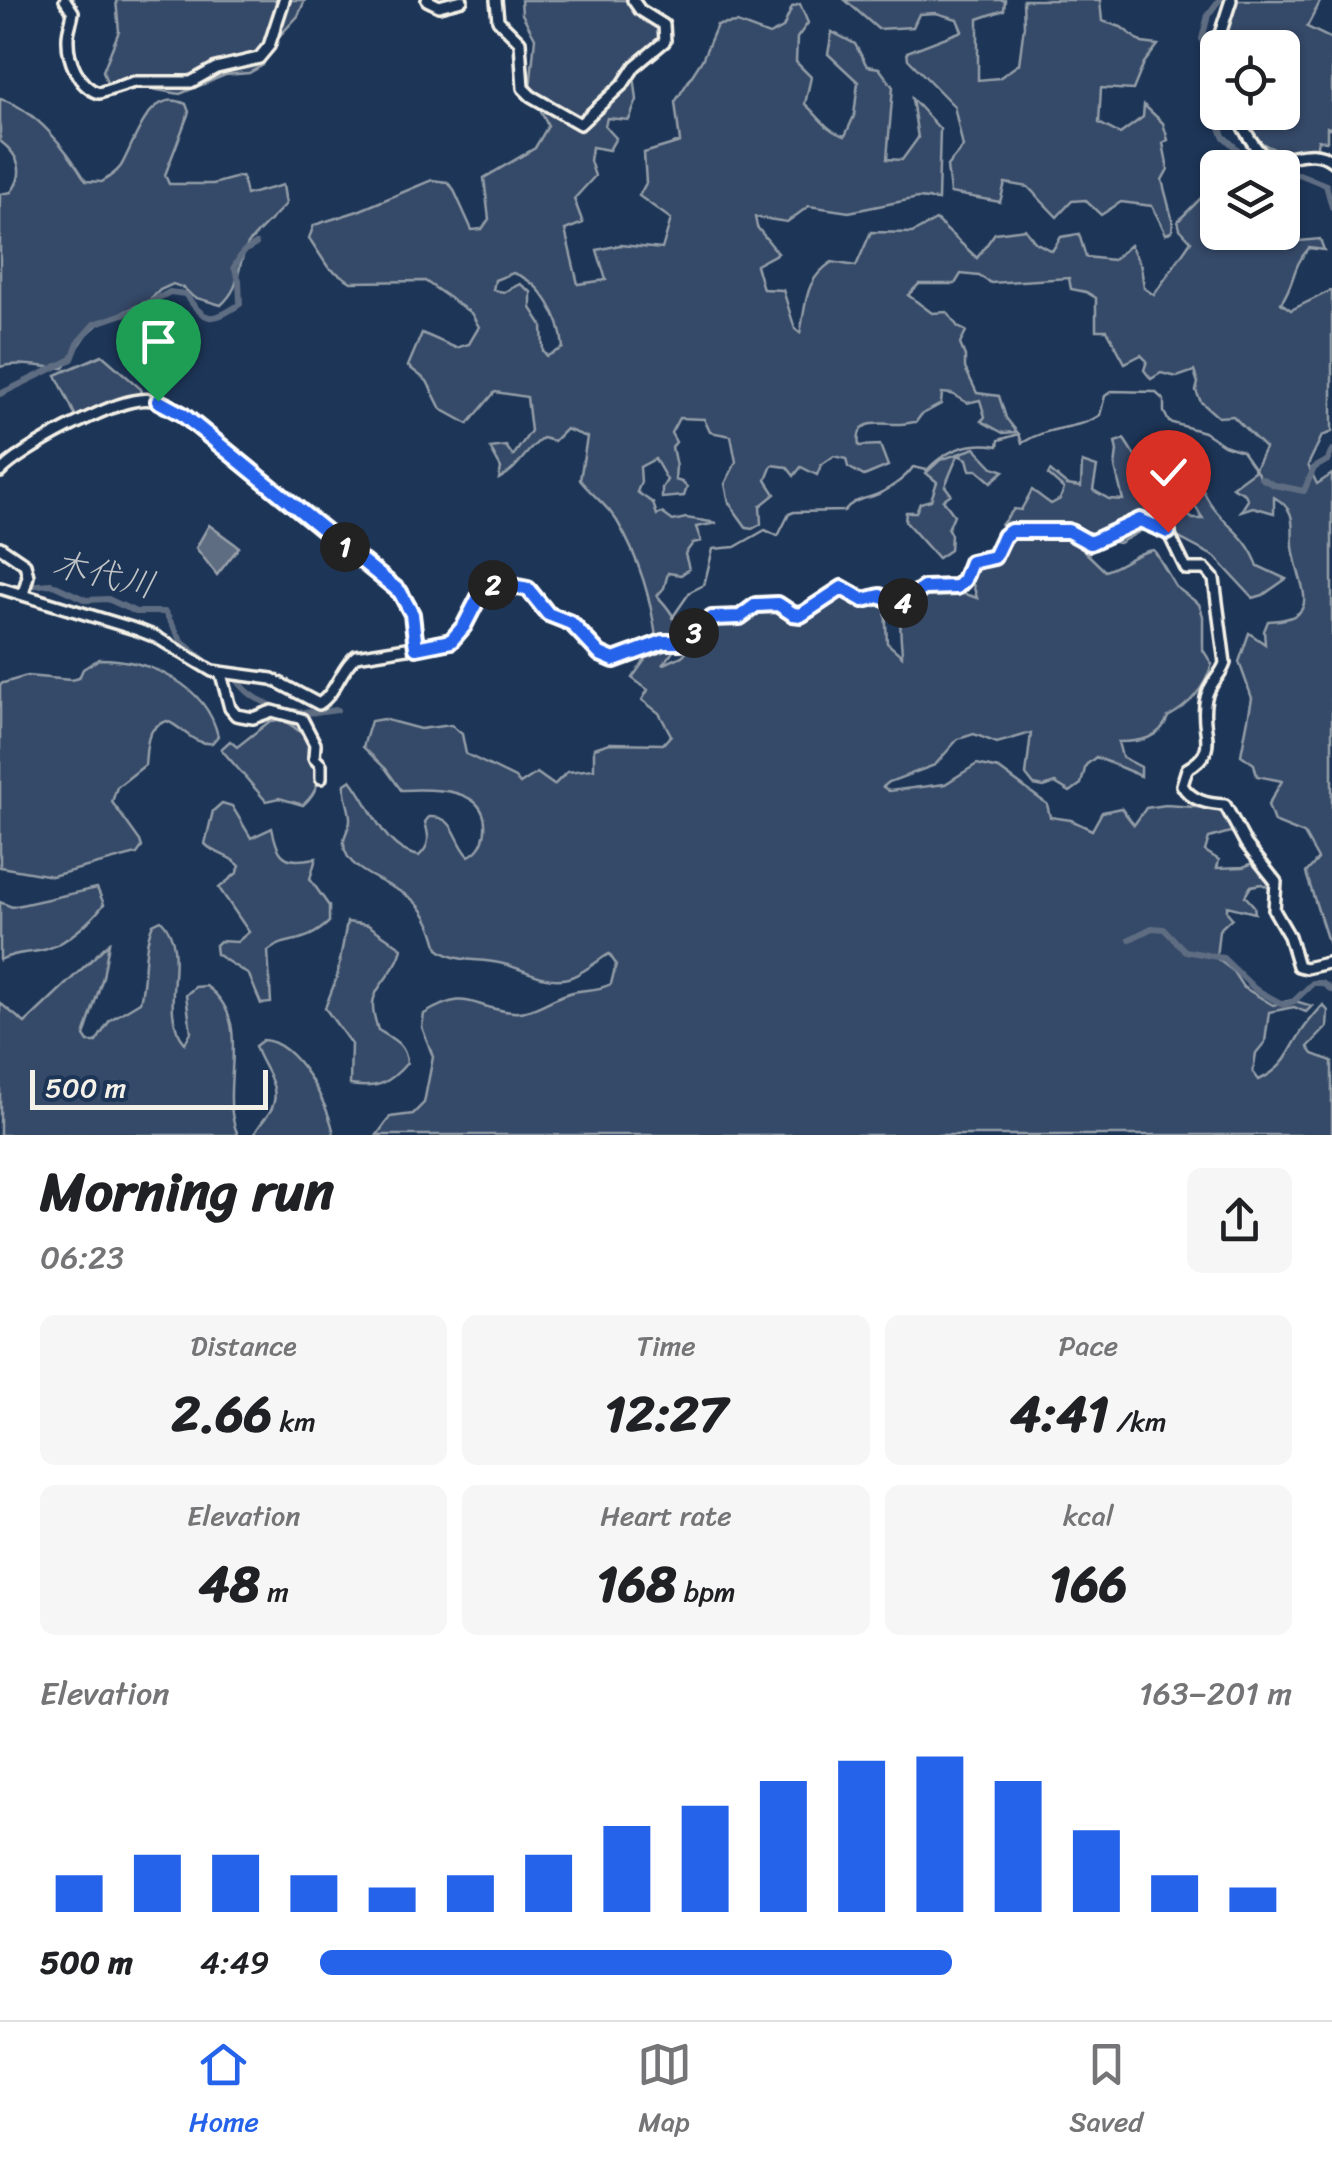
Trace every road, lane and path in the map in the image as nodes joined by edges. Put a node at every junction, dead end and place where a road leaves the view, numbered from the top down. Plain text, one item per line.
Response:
1 (65, 0) edge
2 (284, 0) edge
3 (427, 0) edge
4 (462, 0) edge
5 (496, 0) edge
6 (633, 0) edge
7 (1231, 0) edge
8 (1222, 30) edge
9 (1246, 130) edge
10 (1332, 161) edge
11 (2, 467) edge
12 (0, 547) edge
13 (0, 588) edge
14 (23, 593) junction
15 (416, 648) junction
16 (230, 675) junction
17 (321, 778) dead end
18 (1332, 962) edge

1 - 2 main road
3 - 4 main road
5 - 6 main road
7 - 8 main road
9 - 10 main road
11 - 15 main road
12 - 14 main road
13 - 14 main road
14 - 16 main road
15 - 16 main road
15 - 18 main road
16 - 17 main road

